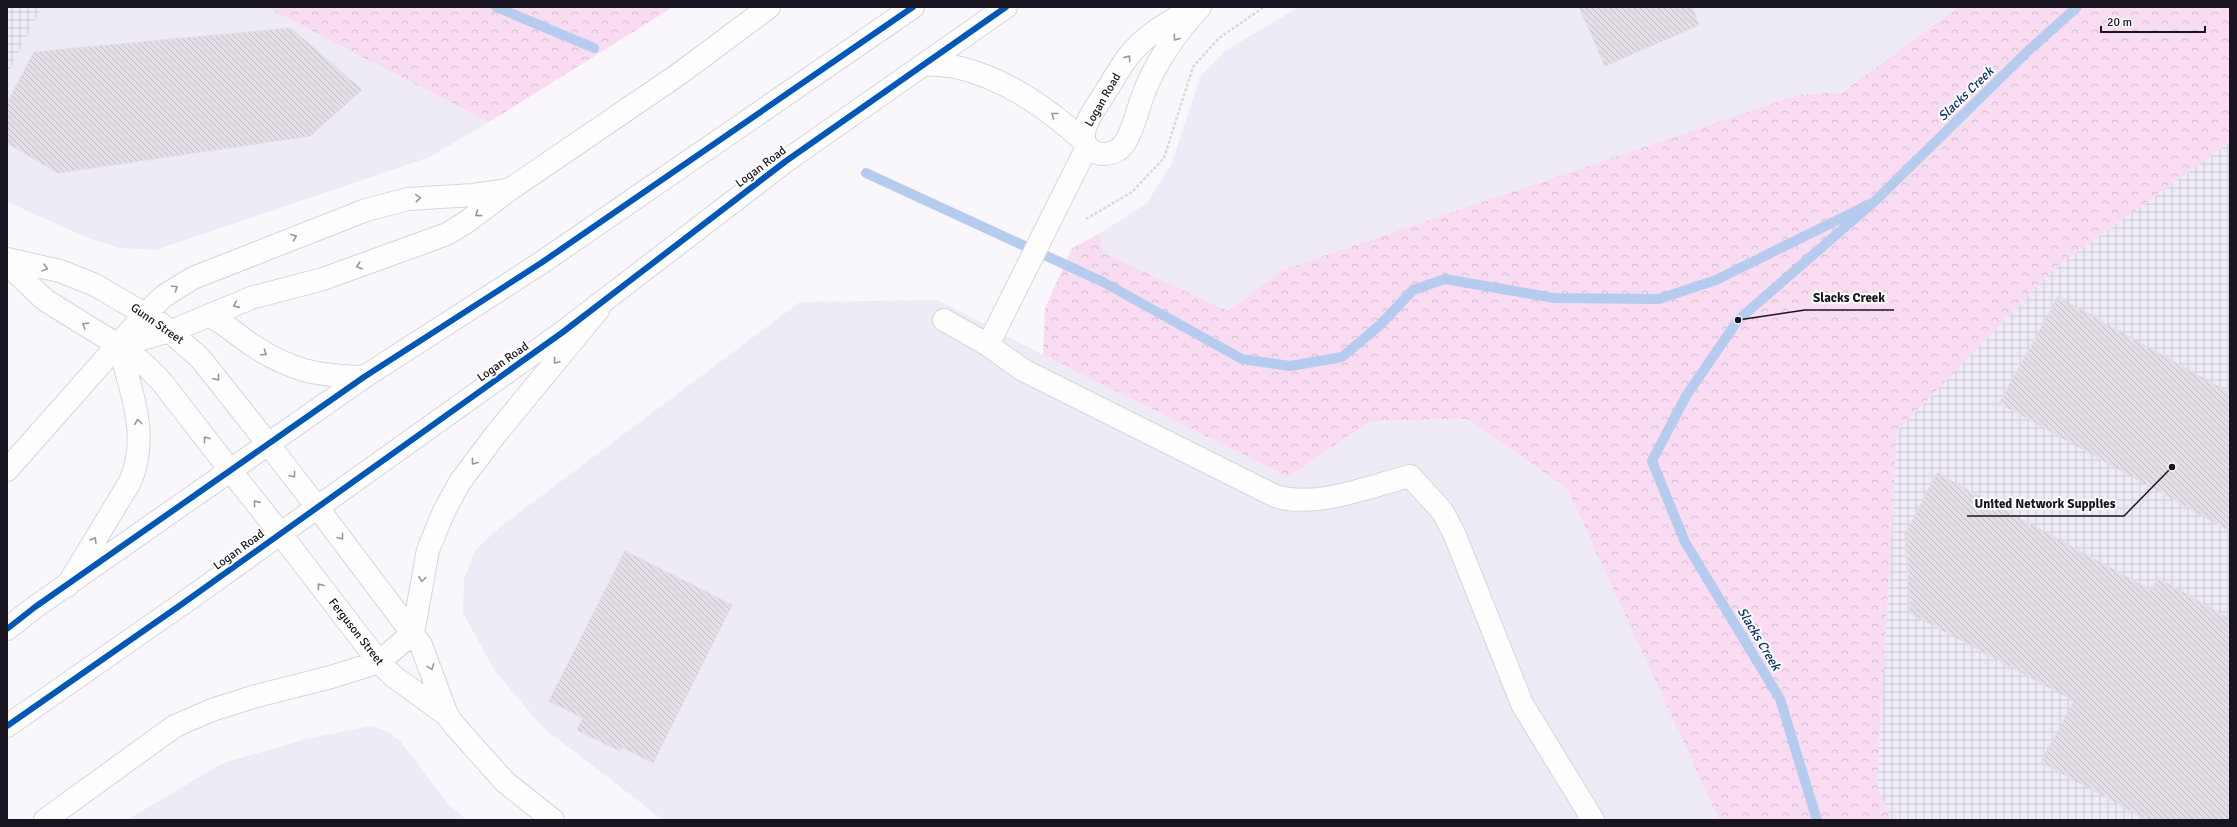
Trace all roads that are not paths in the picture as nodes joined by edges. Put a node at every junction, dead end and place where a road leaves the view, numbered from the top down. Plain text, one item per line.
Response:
1 (769, 7) edge
2 (913, 7) edge
3 (1006, 7) edge
4 (1194, 7) edge
5 (1200, 7) edge
6 (925, 64) junction
7 (1085, 144) junction
8 (509, 190) junction
9 (7, 259) edge
10 (7, 264) edge
11 (608, 298) junction
12 (146, 314) junction
13 (209, 316) junction
14 (944, 320) dead end
15 (171, 331) junction
16 (118, 346) junction
17 (988, 346) junction
18 (364, 377) junction
19 (269, 444) junction
20 (7, 470) edge
21 (230, 470) junction
22 (317, 507) junction
23 (280, 533) junction
24 (67, 586) junction
25 (7, 629) edge
26 (413, 633) junction
27 (379, 662) junction
28 (447, 715) junction
29 (7, 726) edge
30 (45, 820) edge
31 (553, 820) edge
32 (1593, 820) edge

1 - 8 street
2 - 18 street
3 - 6 street, Logan Road
7 -> 4 street, Logan Road
5 -> 7 street
7 -> 6 street
6 - 11 street, Logan Road
7 - 17 street, Logan Road
12 -> 8 street
8 -> 13 street
9 -> 12 street, Gunn Street
16 -> 10 street
11 - 22 street, Logan Road
11 -> 26 street
12 - 15 street, Gunn Street
12 - 16 street
13 - 15 street
13 -> 18 street
14 - 17 street
15 - 16 street
15 -> 19 street, Gunn Street
16 - 20 street
21 -> 16 street
24 -> 16 street
17 - 32 street
18 - 19 street
19 - 21 street
19 -> 22 street, Gunn Street
23 -> 21 street, Ferguson Street
21 - 24 street
22 - 23 street, Logan Road
22 -> 26 street, Ferguson Street
27 -> 23 street, Ferguson Street
23 - 29 street, Logan Road
24 - 25 street
26 - 27 street
26 -> 28 street, Ferguson Street
27 - 28 street, Ferguson Street
27 - 30 street
28 - 31 street, Ferguson Street

